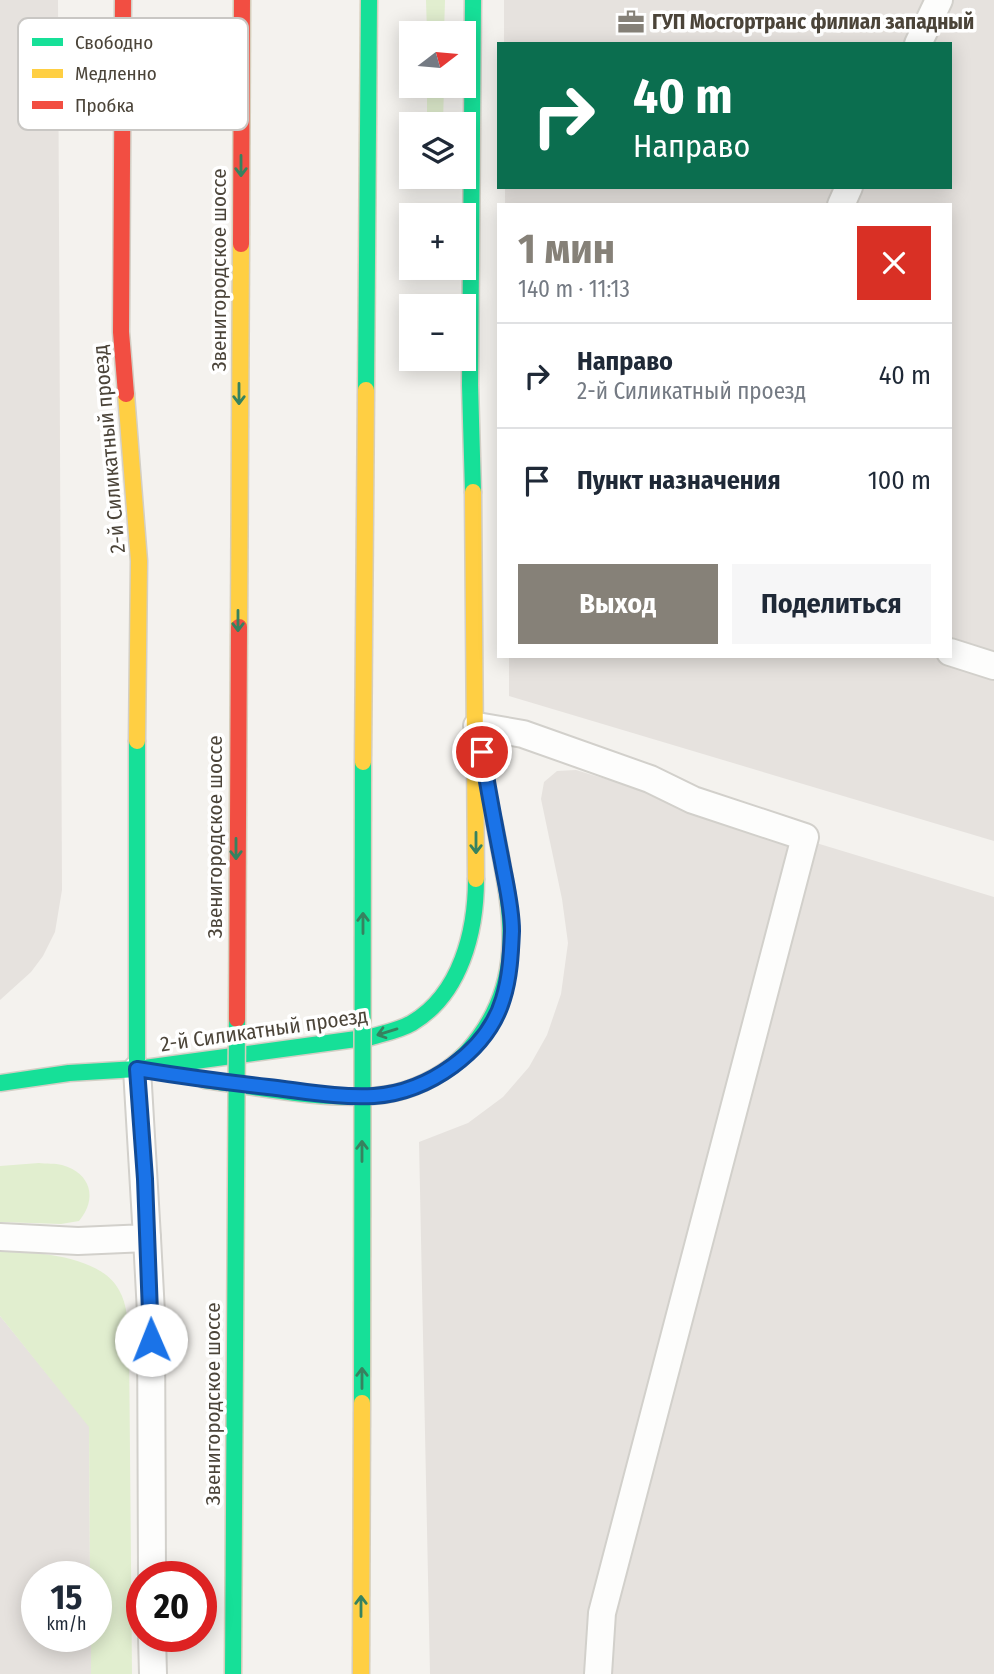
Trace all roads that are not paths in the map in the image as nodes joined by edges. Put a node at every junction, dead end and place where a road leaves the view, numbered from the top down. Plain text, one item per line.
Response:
1 (123, 0) edge
2 (242, 0) edge
3 (369, 0) edge
4 (473, 0) edge
5 (939, 0) edge
6 (123, 18) edge
7 (242, 18) edge
8 (919, 42) edge
9 (122, 130) edge
10 (241, 130) edge
11 (952, 653) edge
12 (994, 666) edge
13 (477, 726) junction
14 (137, 1069) junction
15 (0, 1083) edge
16 (0, 1237) edge
17 (147, 1238) junction
18 (152, 1561) edge
19 (152, 1652) edge
20 (153, 1674) edge
21 (233, 1674) edge
22 (361, 1674) edge
23 (598, 1674) edge

1 - 6 main road, 2-й Силикатный проезд
2 -> 7 main road, Звенигородское шоссе, bridge
22 -> 3 main road, bridge
4 - 13 main road, 2-й Силикатный проезд
5 - 8 lane
9 - 14 main road, 2-й Силикатный проезд
10 -> 21 main road, Звенигородское шоссе, bridge
11 - 12 lane
13 -> 14 main road, 2-й Силикатный проезд
13 - 14 main road, 2-й Силикатный проезд
13 - 23 lane
14 - 15 main road, 2-й Силикатный проезд
14 - 17 lane
16 - 17 lane
17 - 18 lane
19 - 20 lane

